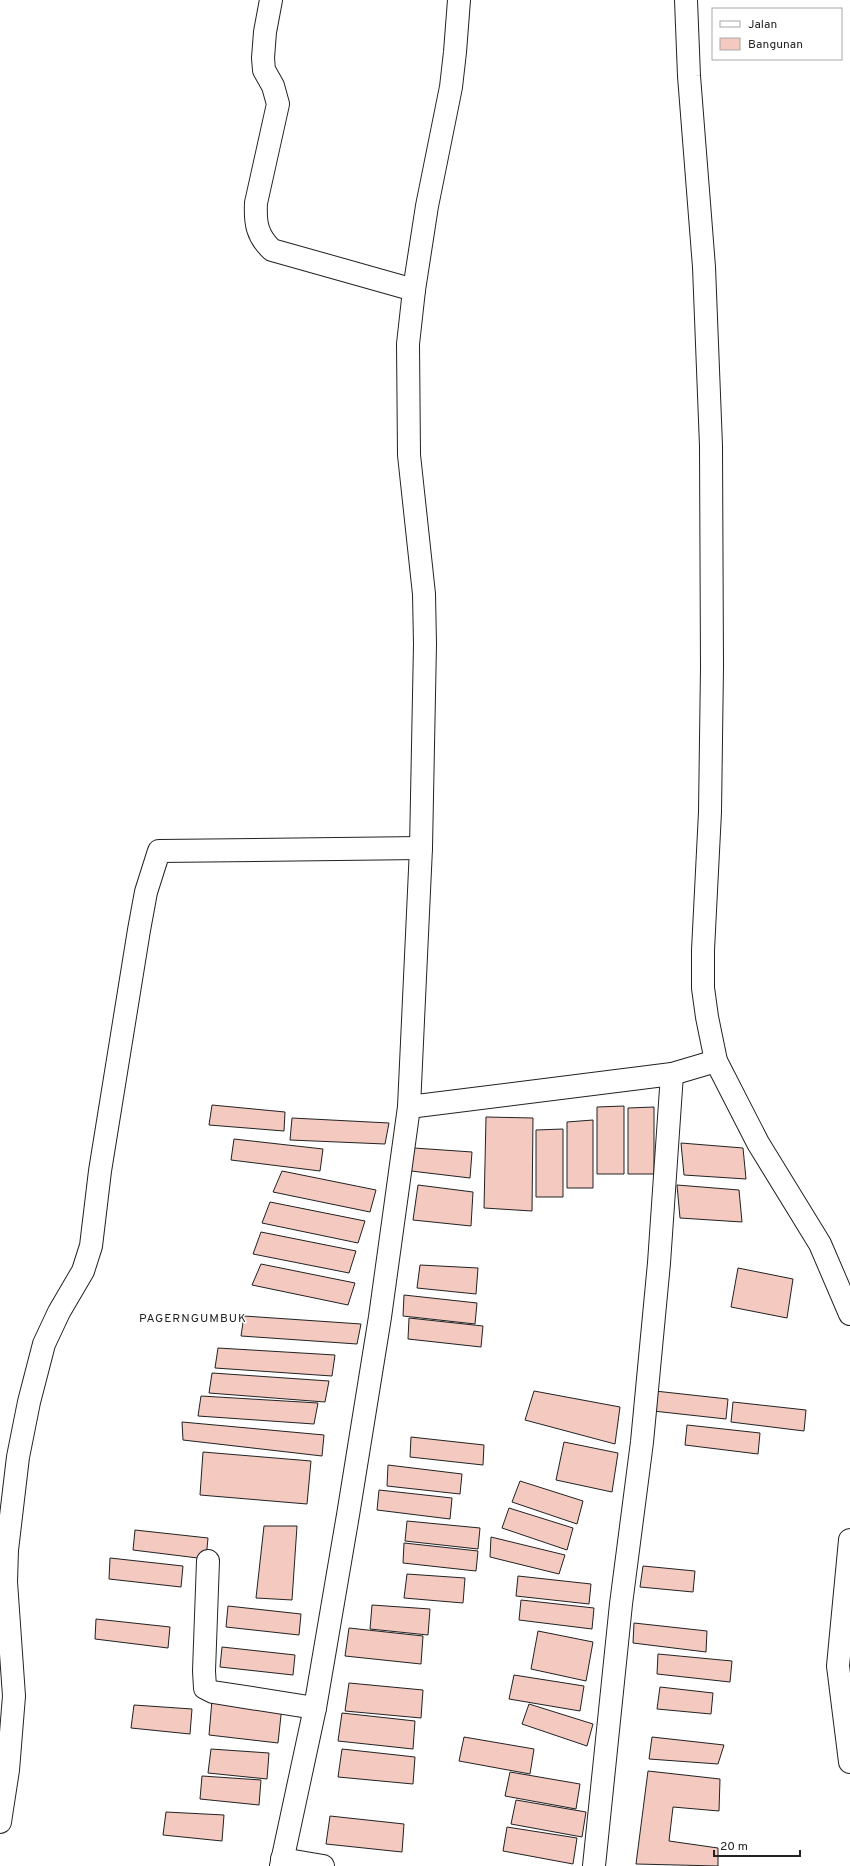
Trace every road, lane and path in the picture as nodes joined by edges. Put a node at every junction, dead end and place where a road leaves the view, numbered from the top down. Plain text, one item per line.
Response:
1 (271, 0) edge
2 (459, 0) edge
3 (686, 0) edge
4 (414, 290) junction
5 (421, 848) junction
6 (716, 1061) junction
7 (672, 1074) junction
8 (409, 1106) junction
9 (850, 1314) edge
10 (850, 1540) edge
11 (208, 1561) dead end
12 (315, 1708) junction
13 (850, 1762) edge
14 (0, 1822) edge
15 (281, 1862) edge
16 (323, 1866) edge
17 (594, 1866) edge

1 - 4 street
2 - 4 street
3 - 6 street
4 - 5 street
5 - 8 street
5 - 14 street
6 - 7 street
6 - 9 street
7 - 8 street
7 - 17 street
8 - 12 street
10 - 13 street
11 - 12 street
12 - 15 street
15 - 16 street

